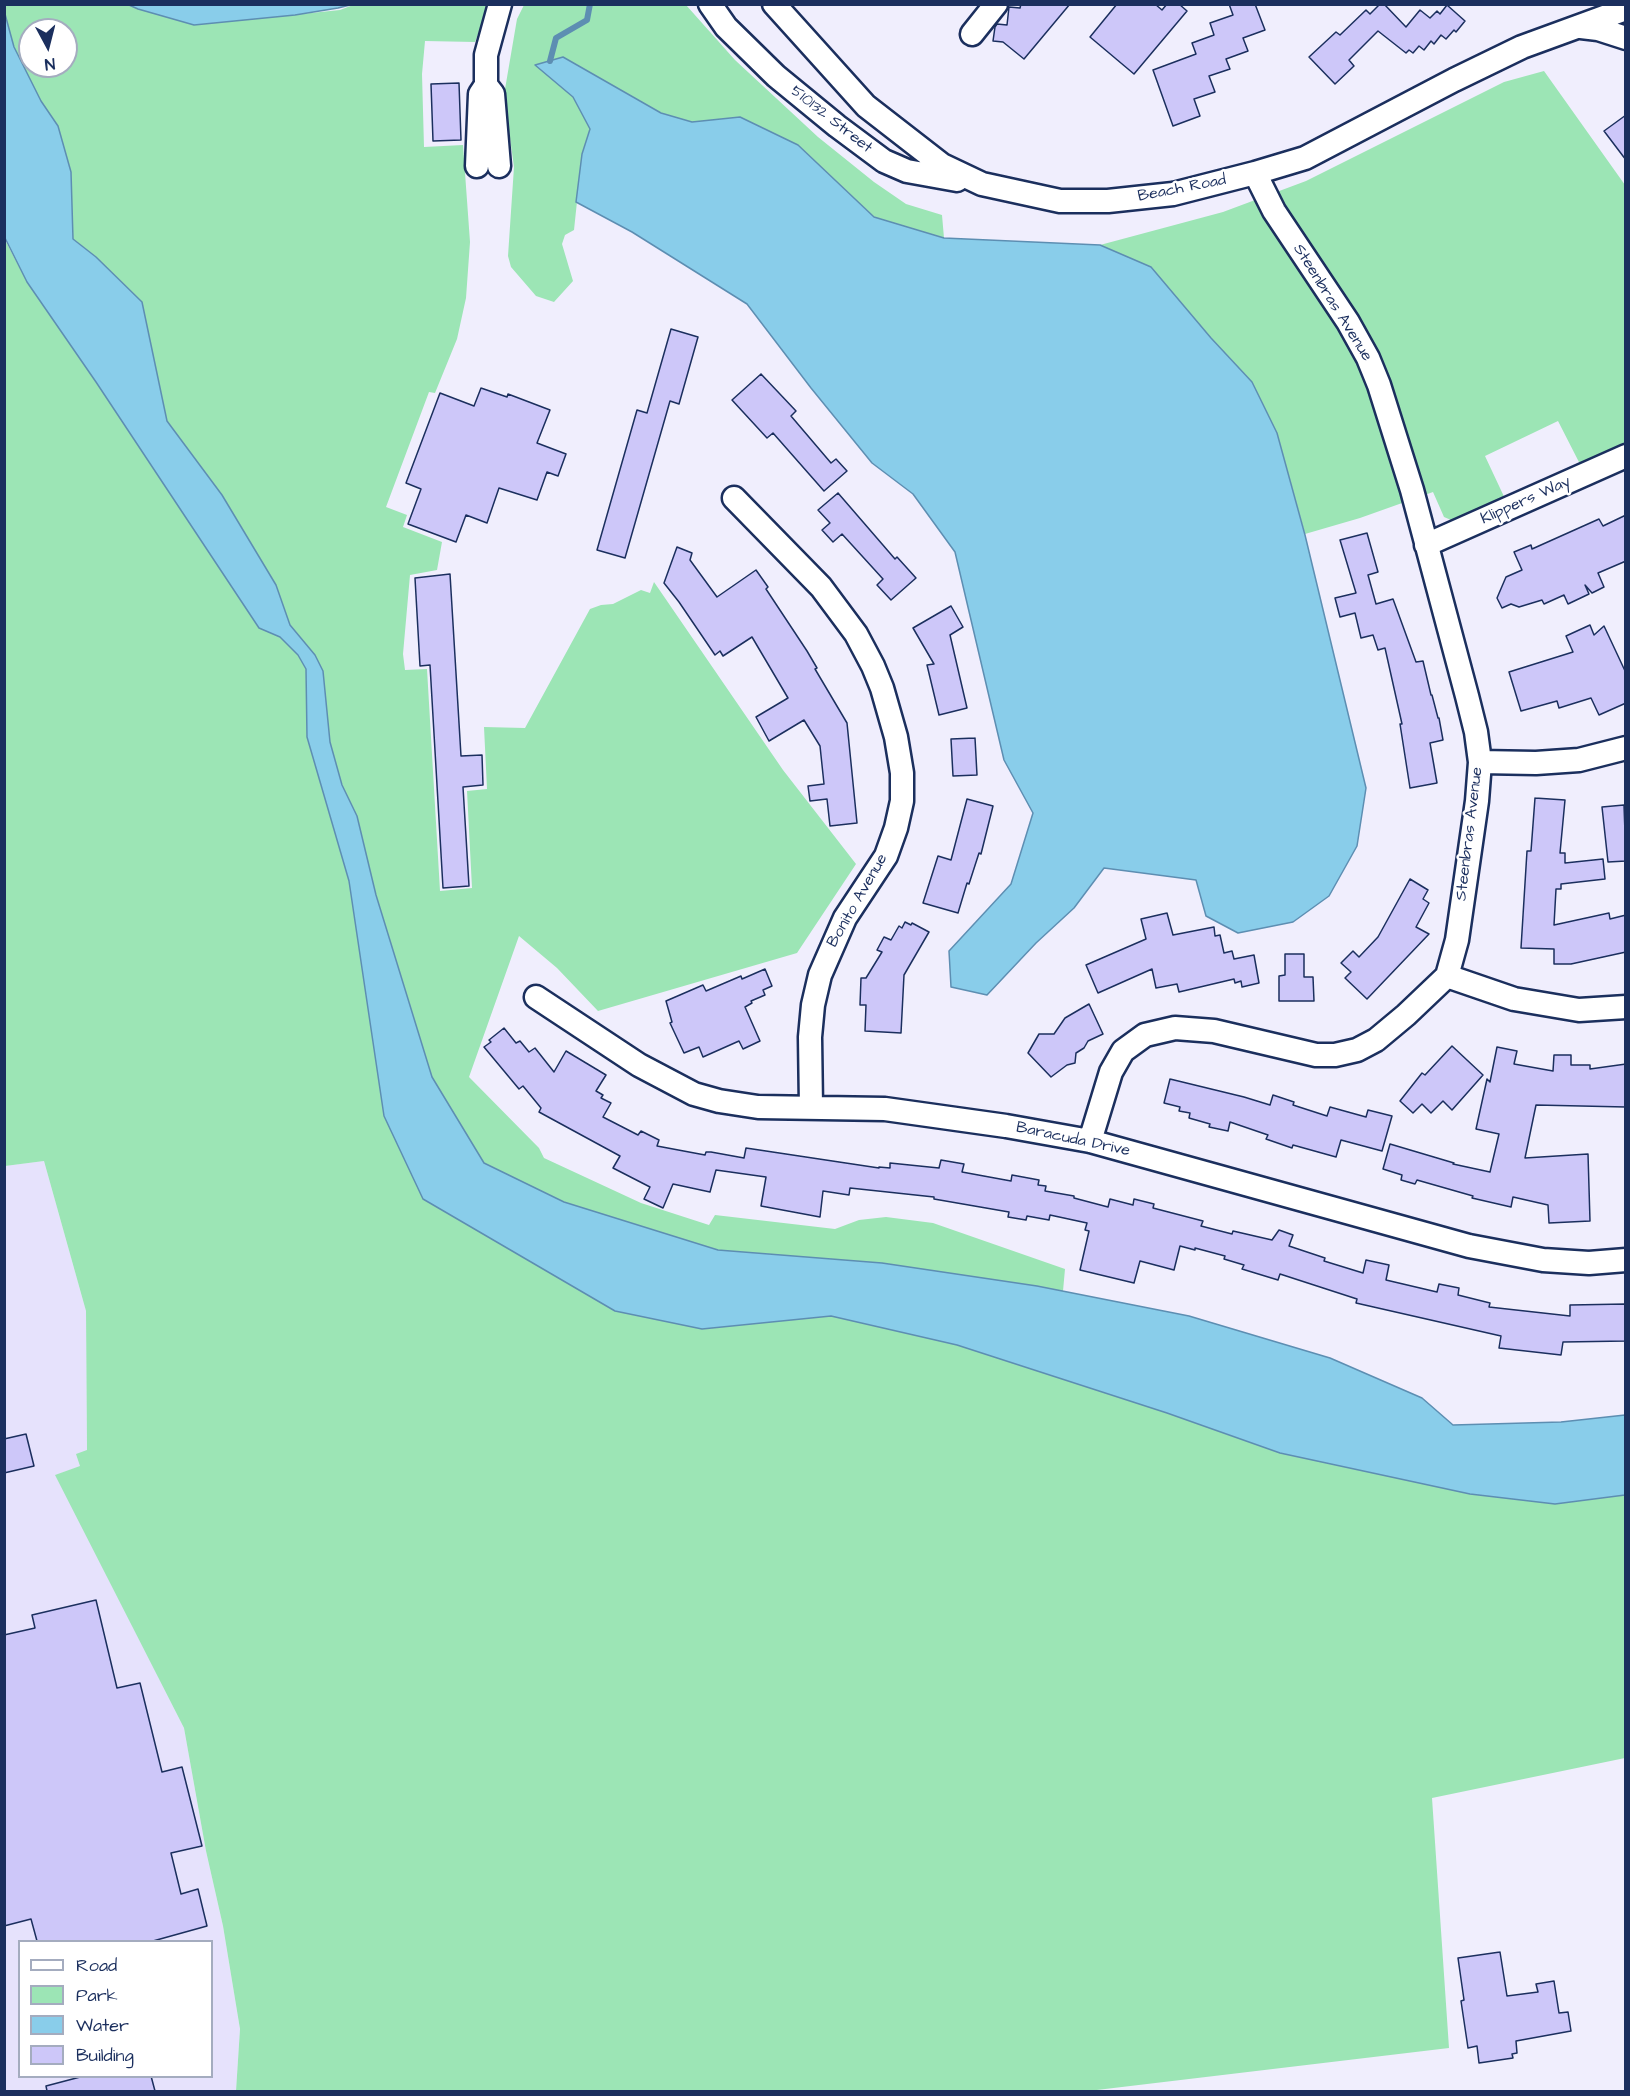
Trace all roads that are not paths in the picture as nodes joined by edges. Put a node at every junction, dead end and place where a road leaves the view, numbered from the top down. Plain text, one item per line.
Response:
1 (500, 4) edge
2 (710, 4) edge
3 (774, 4) edge
4 (996, 4) edge
5 (1626, 9) edge
6 (1579, 27) junction
7 (972, 34) dead end
8 (1626, 38) edge
9 (486, 85) junction
10 (477, 166) dead end
11 (500, 166) dead end
12 (1255, 173) junction
13 (982, 184) junction
14 (1626, 456) edge
15 (734, 498) dead end
16 (1426, 545) junction
17 (1626, 748) edge
18 (1480, 762) junction
19 (1447, 976) junction
20 (536, 997) dead end
21 (1626, 1007) edge
22 (811, 1107) junction
23 (1090, 1141) junction
24 (1626, 1260) edge

1 - 9 street
2 - 13 street, 510132 Street
3 - 13 street, Beach Road
4 - 7 street
5 - 6 street, Beach Road
6 - 8 street
6 - 12 street, Beach Road
9 - 10 street
9 - 11 street
12 - 13 street, Beach Road
12 - 16 street, Steenbras Avenue
14 - 16 street, Klippers Way
15 - 22 street, Bonito Avenue
16 - 18 street, Steenbras Avenue
17 - 18 street
18 - 19 street, Steenbras Avenue
19 - 21 street
19 - 23 street
20 - 22 street, Baracuda Drive
22 - 23 street, Baracuda Drive
23 - 24 street, Baracuda Drive

